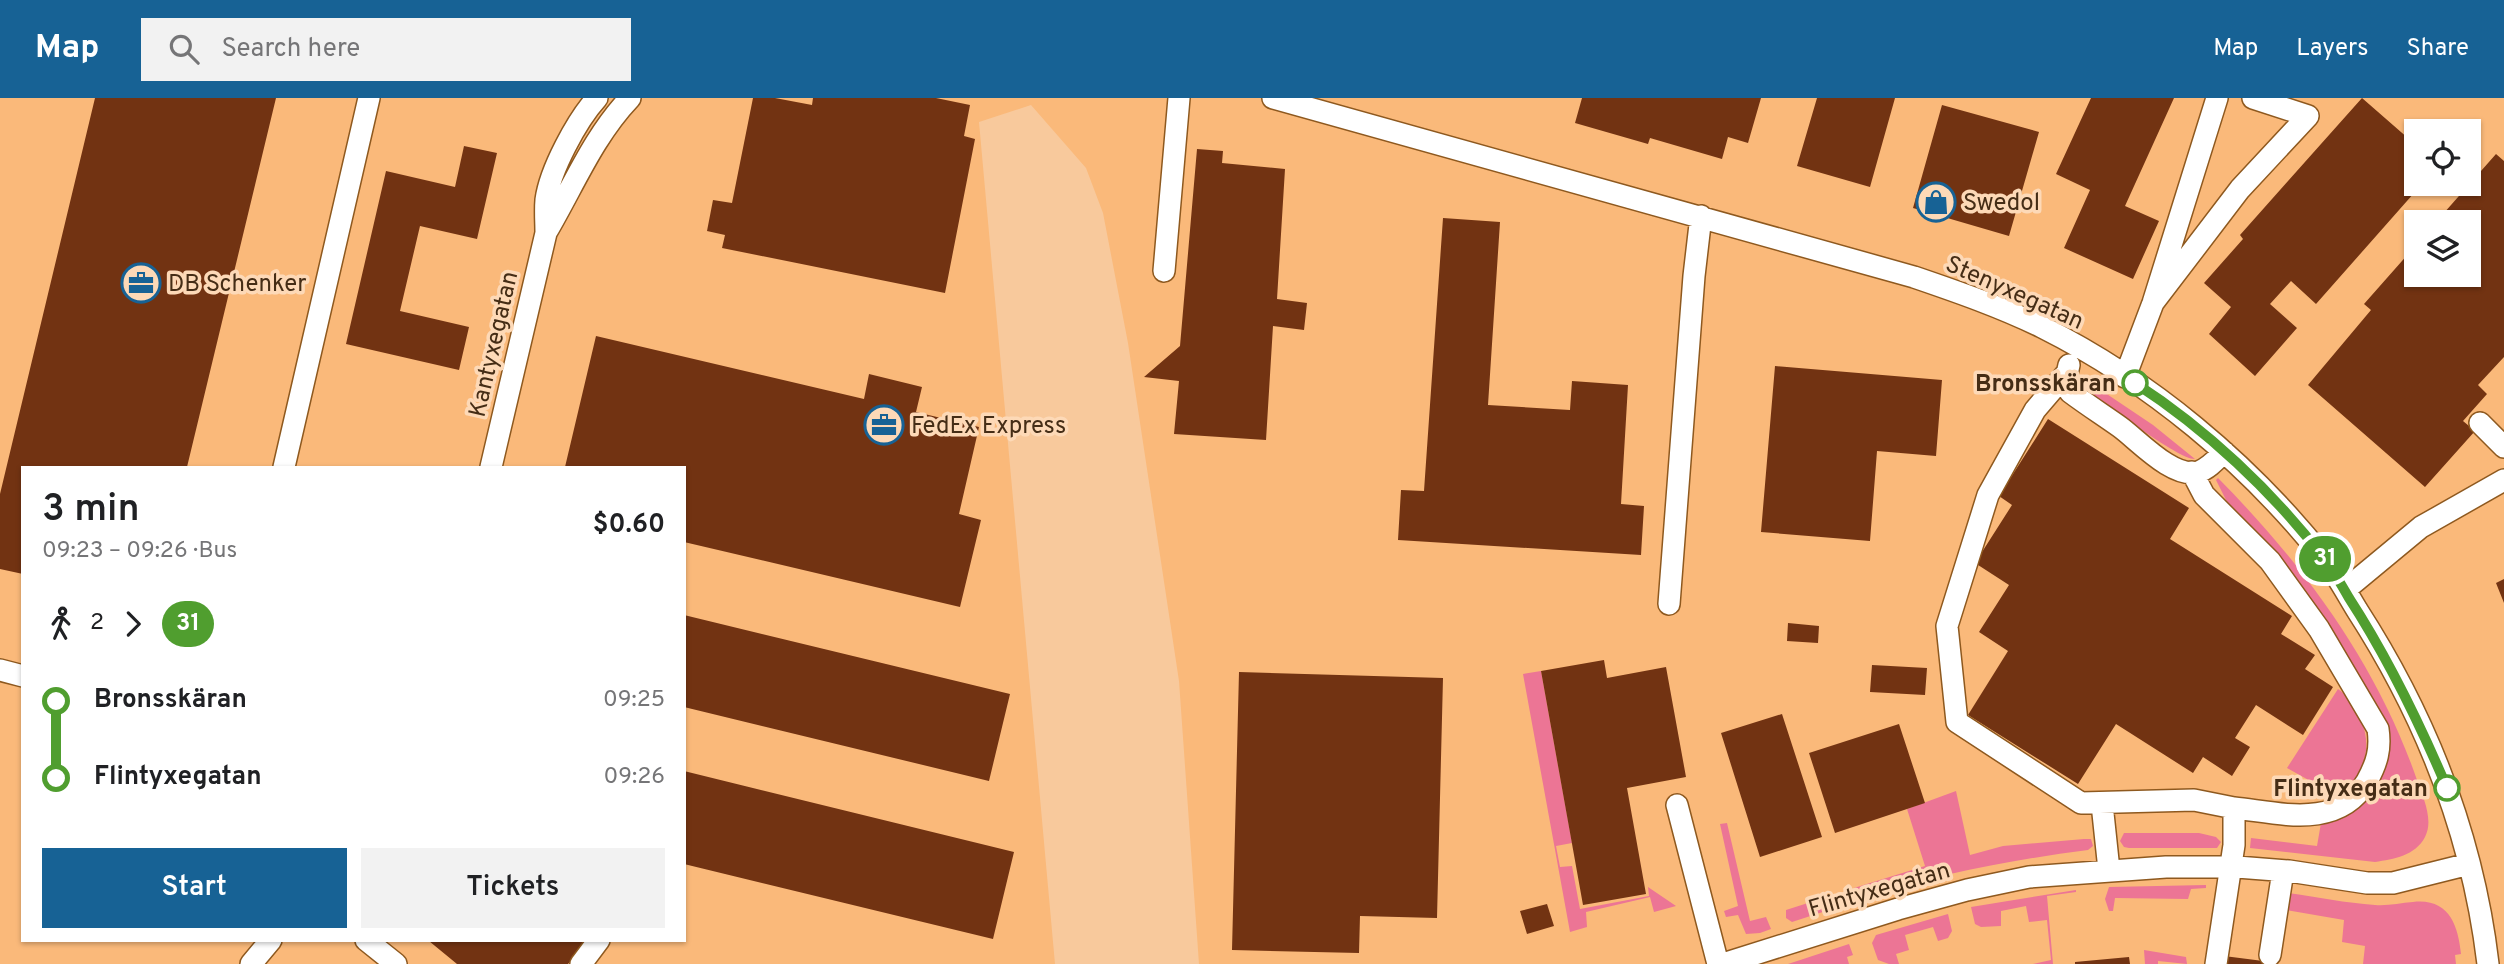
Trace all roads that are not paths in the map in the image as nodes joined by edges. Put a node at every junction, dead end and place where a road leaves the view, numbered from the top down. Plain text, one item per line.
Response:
1 (369, 98) edge
2 (597, 98) edge
3 (630, 98) edge
4 (1179, 98) edge
5 (1273, 98) edge
6 (2217, 98) edge
7 (2253, 98) edge
8 (1701, 216) junction
9 (546, 233) junction
10 (1164, 271) dead end
11 (2153, 303) junction
12 (2079, 348) junction
13 (2065, 375) junction
14 (2125, 376) junction
15 (2480, 423) dead end
16 (2504, 447) edge
17 (2224, 453) junction
18 (284, 466) edge
19 (491, 466) edge
20 (2192, 472) junction
21 (2504, 480) edge
22 (2344, 590) junction
23 (1669, 604) dead end
24 (0, 670) edge
25 (21, 675) edge
26 (2102, 804) junction
27 (1677, 805) dead end
28 (2234, 808) junction
29 (2469, 864) junction
30 (2230, 867) junction
31 (2109, 870) junction
32 (2283, 871) junction
33 (269, 942) edge
34 (368, 942) edge
35 (597, 942) edge
36 (2270, 956) dead end
37 (251, 964) edge
38 (396, 964) edge
39 (580, 964) edge
40 (1721, 964) edge
41 (2216, 964) edge
42 (2488, 964) edge

1 - 18 street
2 - 9 street, Kantyxegatan
3 - 9 street, Kantyxegatan
4 - 10 street
5 - 8 street, Stenyxegatan
6 - 11 street
7 - 11 street
8 - 12 street, Stenyxegatan
8 - 23 street
9 - 19 street, Kantyxegatan
11 - 14 street
12 - 13 street
12 - 14 street, Stenyxegatan
13 - 20 street
13 - 26 street
14 - 17 street, Stenyxegatan
15 - 16 street
17 - 20 street
17 - 22 street, Stenyxegatan
20 - 28 street
21 - 22 street
22 - 29 street, Stenyxegatan
24 - 25 street
26 - 28 street
26 - 31 street
27 - 40 street
28 - 30 street
29 - 32 street, Flintyxegatan
29 - 42 street, Stenyxegatan
30 - 31 street, Flintyxegatan
30 - 32 street, Flintyxegatan
30 - 41 street
31 - 40 street, Flintyxegatan
32 - 36 street
33 - 37 street
34 - 38 street
35 - 39 street

